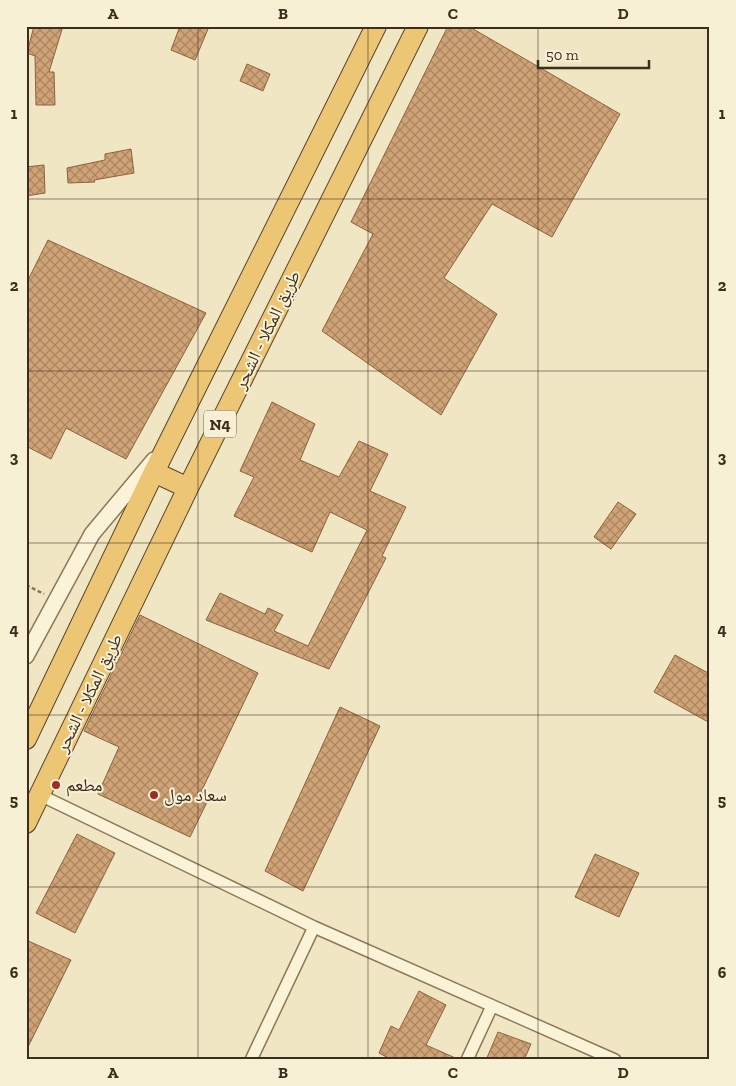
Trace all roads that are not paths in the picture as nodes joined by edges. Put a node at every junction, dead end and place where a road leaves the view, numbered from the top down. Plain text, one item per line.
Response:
1 (376, 26) edge
2 (418, 26) edge
3 (169, 441) junction
4 (154, 472) junction
5 (188, 488) junction
6 (26, 656) edge
7 (26, 740) edge
8 (33, 792) edge
9 (26, 823) edge
10 (314, 927) junction
11 (492, 1006) junction
12 (251, 1060) edge
13 (467, 1060) edge
14 (615, 1060) edge

1 - 3 highway, طريق المكلا - الشحر / N4
2 - 5 highway, طريق المكلا - الشحر / N4
3 - 4 highway, طريق المكلا - الشحر / N4
3 - 6 street
4 - 5 highway
4 - 7 highway, طريق المكلا - الشحر / N4
5 - 8 highway, طريق المكلا - الشحر / N4
8 - 9 highway, طريق المكلا - الشحر / N4
8 - 10 street
10 - 11 street
10 - 12 street
11 - 13 street
11 - 14 street

